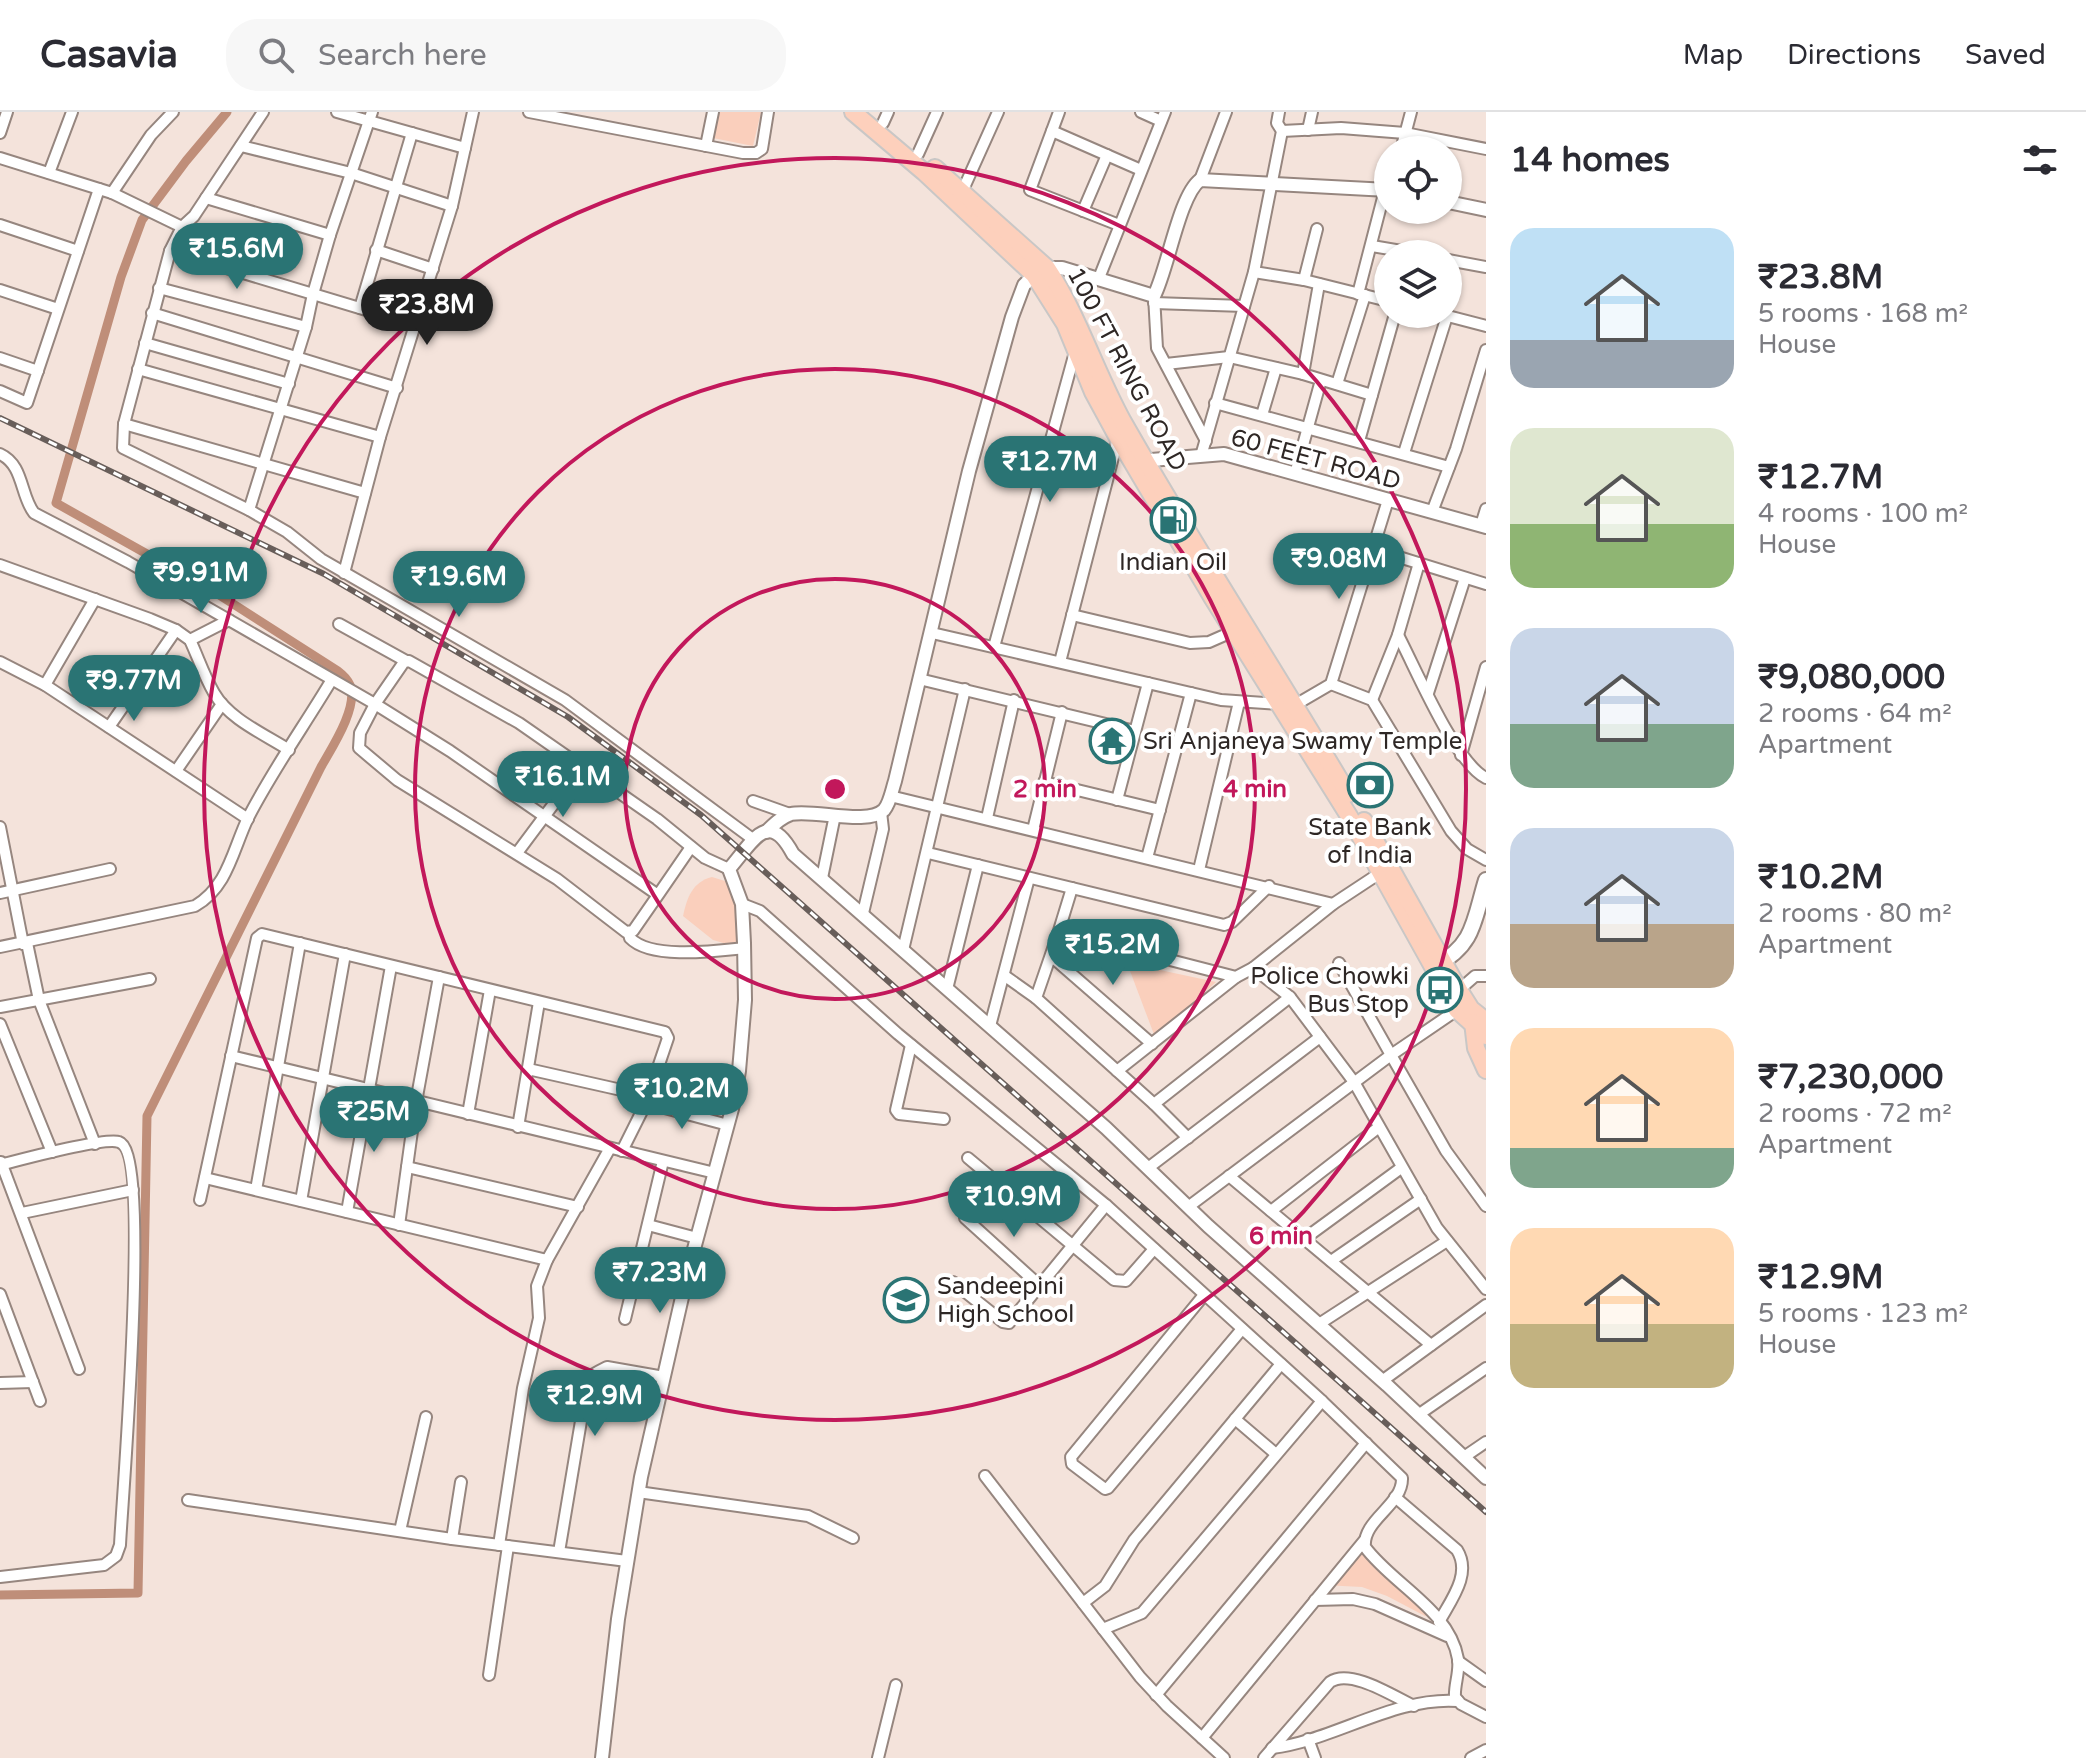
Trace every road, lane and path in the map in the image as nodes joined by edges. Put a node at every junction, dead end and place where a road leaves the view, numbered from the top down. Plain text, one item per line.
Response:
1 (7, 112) edge
2 (72, 112) edge
3 (173, 112) edge
4 (263, 112) edge
5 (337, 112) edge
6 (473, 112) edge
7 (529, 112) edge
8 (713, 112) edge
9 (768, 112) edge
10 (853, 112) edge
11 (870, 112) edge
12 (937, 112) edge
13 (998, 112) edge
14 (1059, 112) edge
15 (1141, 112) edge
16 (1226, 112) edge
17 (1279, 112) edge
18 (1312, 112) edge
19 (1411, 112) edge
20 (371, 117) edge
21 (1163, 117) edge
22 (886, 118) edge
23 (1308, 130) junction
24 (1052, 131) junction
25 (1282, 131) junction
26 (0, 133) edge
27 (412, 133) junction
28 (1405, 133) junction
29 (1404, 136) edge
30 (241, 146) junction
31 (706, 146) junction
32 (465, 148) junction
33 (1486, 149) edge
34 (918, 154) junction
35 (1107, 155) junction
36 (0, 158) edge
37 (1141, 170) junction
38 (49, 173) junction
39 (351, 173) junction
40 (1200, 180) junction
41 (1273, 183) junction
42 (396, 187) junction
43 (99, 189) junction
44 (1374, 189) edge
45 (962, 192) junction
46 (112, 193) junction
47 (206, 198) junction
48 (1462, 205) edge
49 (452, 206) junction
50 (1486, 210) edge
51 (1083, 211) junction
52 (1378, 224) edge
53 (0, 225) edge
54 (1119, 225) junction
55 (182, 227) junction
56 (1317, 229) dead end
57 (330, 235) junction
58 (1372, 246) joint
59 (376, 250) junction
60 (78, 251) junction
61 (170, 251) junction
62 (1462, 263) edge
63 (1486, 267) edge
64 (433, 269) junction
65 (1040, 272) junction
66 (1254, 272) junction
67 (1099, 278) junction
68 (1304, 280) junction
69 (1319, 284) junction
70 (159, 288) junction
71 (0, 290) edge
72 (313, 294) junction
73 (1362, 294) junction
74 (1374, 297) edge
75 (1154, 299) junction
76 (1244, 306) junction
77 (360, 308) junction
78 (58, 309) junction
79 (152, 313) junction
80 (1462, 320) edge
81 (416, 325) junction
82 (1486, 326) edge
83 (306, 327) junction
84 (1391, 328) edge
85 (1439, 328) edge
86 (145, 343) junction
87 (1486, 350) edge
88 (1076, 351) junction
89 (297, 356) junction
90 (1229, 357) junction
91 (0, 358) edge
92 (1166, 364) junction
93 (1276, 368) junction
94 (138, 369) junction
95 (38, 371) junction
96 (1303, 374) junction
97 (1321, 380) junction
98 (289, 384) junction
99 (1337, 384) junction
100 (397, 388) junction
101 (0, 391) edge
102 (1372, 395) junction
103 (1215, 403) junction
104 (281, 409) junction
105 (1262, 415) junction
106 (124, 424) junction
107 (1308, 427) junction
108 (380, 437) junction
109 (1118, 438) junction
110 (1206, 441) junction
111 (1359, 441) junction
112 (1404, 453) junction
113 (0, 454) edge
114 (1201, 456) junction
115 (1139, 461) junction
116 (263, 463) junction
117 (1449, 467) junction
118 (1295, 474) junction
119 (365, 493) junction
120 (1388, 500) junction
121 (1486, 509) edge
122 (249, 510) junction
123 (1432, 512) junction
124 (1484, 526) edge
125 (1373, 549) junction
126 (1419, 563) junction
127 (0, 565) edge
128 (344, 573) junction
129 (1465, 578) junction
130 (1486, 584) edge
131 (95, 599) junction
132 (1072, 615) junction
133 (229, 620) junction
134 (339, 624) dead end
135 (176, 630) junction
136 (1234, 631) junction
137 (932, 633) junction
138 (1398, 635) junction
139 (190, 640) junction
140 (994, 647) junction
141 (406, 661) junction
142 (0, 662) edge
143 (1060, 662) junction
144 (1486, 667) edge
145 (919, 679) junction
146 (331, 681) junction
147 (1148, 683) junction
148 (1331, 684) junction
149 (45, 685) junction
150 (965, 689) junction
151 (1191, 693) junction
152 (1428, 693) junction
153 (1014, 700) junction
154 (1372, 700) junction
155 (1239, 702) junction
156 (222, 704) junction
157 (375, 704) junction
158 (1287, 705) junction
159 (1062, 712) junction
160 (109, 727) junction
161 (1135, 731) junction
162 (289, 750) junction
163 (1461, 755) junction
164 (582, 766) junction
165 (176, 771) junction
166 (1486, 778) edge
167 (1044, 782) junction
168 (890, 796) junction
169 (1117, 800) junction
170 (753, 801) dead end
171 (939, 807) junction
172 (1160, 810) junction
173 (881, 812) junction
174 (790, 814) junction
175 (835, 815) junction
176 (544, 816) junction
177 (987, 818) junction
178 (248, 819) junction
179 (0, 827) edge
180 (1033, 830) junction
181 (766, 832) junction
182 (754, 840) junction
183 (691, 847) junction
184 (517, 853) junction
185 (928, 853) junction
186 (1147, 858) junction
187 (1486, 860) edge
188 (978, 865) junction
189 (110, 869) dead end
190 (729, 869) junction
191 (1199, 870) junction
192 (1380, 873) junction
193 (822, 878) junction
194 (1029, 878) junction
195 (1486, 880) edge
196 (1269, 886) junction
197 (1072, 888) junction
198 (12, 890) junction
199 (0, 893) edge
200 (658, 895) junction
201 (742, 904) junction
202 (1333, 904) junction
203 (863, 913) junction
204 (629, 934) junction
205 (1057, 937) junction
206 (300, 943) junction
207 (25, 944) junction
208 (0, 947) edge
209 (745, 948) junction
210 (903, 950) junction
211 (345, 954) junction
212 (1051, 956) junction
213 (1339, 963) dead end
214 (1438, 964) junction
215 (391, 966) junction
216 (1253, 968) junction
217 (1005, 976) junction
218 (1486, 976) edge
219 (439, 977) junction
220 (1236, 977) junction
221 (150, 979) dead end
222 (947, 989) junction
223 (490, 990) junction
224 (1459, 990) junction
225 (1290, 997) junction
226 (1036, 998) junction
227 (39, 1000) junction
228 (539, 1002) junction
229 (0, 1007) edge
230 (1478, 1022) edge
231 (0, 1024) edge
232 (990, 1026) junction
233 (1320, 1037) junction
234 (1152, 1044) junction
235 (911, 1045) junction
236 (1391, 1055) junction
237 (231, 1056) junction
238 (278, 1068) junction
239 (528, 1069) junction
240 (1486, 1070) edge
241 (1117, 1071) junction
242 (321, 1079) junction
243 (1354, 1082) junction
244 (368, 1090) junction
245 (647, 1100) junction
246 (416, 1102) junction
247 (1154, 1104) junction
248 (468, 1114) junction
249 (944, 1119) dead end
250 (728, 1125) junction
251 (518, 1127) junction
252 (1379, 1127) junction
253 (1188, 1138) junction
254 (95, 1144) junction
255 (610, 1148) junction
256 (622, 1151) junction
257 (52, 1152) junction
258 (968, 1158) dead end
259 (663, 1161) junction
260 (1, 1163) edge
261 (407, 1167) junction
262 (1148, 1168) junction
263 (1401, 1168) junction
264 (715, 1173) junction
265 (1229, 1176) junction
266 (205, 1178) junction
267 (133, 1190) junction
268 (256, 1190) junction
269 (1421, 1199) junction
270 (200, 1200) dead end
271 (301, 1201) junction
272 (1106, 1205) junction
273 (1486, 1206) edge
274 (578, 1207) junction
275 (1188, 1207) junction
276 (1271, 1211) junction
277 (347, 1212) junction
278 (22, 1213) junction
279 (965, 1218) dead end
280 (399, 1225) junction
281 (648, 1225) junction
282 (697, 1238) junction
283 (1304, 1239) junction
284 (1447, 1241) junction
285 (1073, 1246) junction
286 (1154, 1249) junction
287 (547, 1260) junction
288 (1331, 1261) junction
289 (953, 1282) dead end
290 (1040, 1286) junction
291 (1486, 1289) edge
292 (1366, 1291) junction
293 (0, 1294) edge
294 (1204, 1295) junction
295 (1486, 1305) edge
296 (625, 1319) dead end
297 (1319, 1324) junction
298 (1242, 1329) junction
299 (1431, 1345) junction
300 (1281, 1364) junction
301 (1486, 1368) edge
302 (79, 1369) dead end
303 (664, 1377) junction
304 (1382, 1381) junction
305 (33, 1382) junction
306 (0, 1383) edge
307 (40, 1401) dead end
308 (1322, 1401) junction
309 (1418, 1415) junction
310 (426, 1417) dead end
311 (1235, 1419) junction
312 (1486, 1442) edge
313 (1366, 1443) junction
314 (1276, 1454) junction
315 (1464, 1457) junction
316 (985, 1476) dead end
317 (1486, 1478) edge
318 (461, 1482) dead end
319 (638, 1492) junction
320 (1395, 1497) junction
321 (188, 1500) dead end
322 (400, 1531) junction
323 (853, 1538) dead end
324 (452, 1539) junction
325 (1364, 1541) junction
326 (504, 1546) junction
327 (559, 1552) junction
328 (627, 1561) junction
329 (0, 1577) edge
330 (1315, 1600) junction
331 (1083, 1603) junction
332 (1439, 1622) junction
333 (1103, 1629) junction
334 (1449, 1637) junction
335 (1458, 1661) junction
336 (489, 1675) dead end
337 (1486, 1681) edge
338 (896, 1685) dead end
339 (1156, 1695) junction
340 (1458, 1701) junction
341 (1414, 1706) junction
342 (1486, 1717) edge
343 (1202, 1738) junction
344 (1308, 1739) junction
345 (1272, 1748) junction
346 (1486, 1750) edge
347 (602, 1758) edge
348 (878, 1758) edge
349 (1224, 1758) edge
350 (1264, 1758) edge
351 (1315, 1758) edge
352 (1471, 1758) edge

1 - 26 street
2 - 38 street
3 - 46 street
4 - 30 street
5 - 20 street
6 - 32 street
7 - 31 street
8 - 31 street
9 - 31 street
10 - 65 main road, 100 FT RING ROAD
11 - 22 main road, 100 FT RING ROAD
12 - 34 street
13 - 45 street
14 - 24 street
15 - 21 street
16 - 40 street
17 - 25 street
18 - 23 street
19 - 28 street
20 - 27 street
20 - 39 street
21 - 37 street
22 - 34 main road, 100 FT RING ROAD
23 - 25 street
23 - 28 street
24 - 35 street
24 - 51 street
25 - 41 street
27 - 32 street
27 - 42 street
28 - 29 street
28 - 33 street
30 - 39 street
30 - 47 street
32 - 49 street
34 - 45 main road, 100 FT RING ROAD
35 - 37 street
35 - 51 street
36 - 38 street
37 - 54 street
38 - 43 street
39 - 42 street
39 - 57 street
40 - 41 street
40 - 75 street
41 - 44 street
41 - 66 street
42 - 49 street
42 - 59 street
43 - 46 street
43 - 60 street
45 - 65 main road, 100 FT RING ROAD
46 - 55 street
47 - 55 street
47 - 57 street
48 - 50 street
49 - 64 street
51 - 54 street
52 - 58 street
53 - 60 street
54 - 67 street
55 - 61 street
56 - 68 street
57 - 72 street
58 - 73 street
59 - 64 street
59 - 77 street
60 - 78 street
61 - 70 street
61 - 72 street
62 - 63 street
64 - 81 street
65 - 67 street
65 - 88 main road, 100 FT RING ROAD
65 - 115 main road, 100 FT RING ROAD
65 - 137 street
66 - 68 street
66 - 76 street
67 - 75 street
68 - 69 street
69 - 73 street
69 - 96 street
70 - 79 street
70 - 83 street
71 - 78 street
72 - 77 street
72 - 83 street
73 - 74 street
73 - 99 street
75 - 76 street
75 - 92 street
76 - 90 street
77 - 81 street
78 - 95 street
79 - 86 street
79 - 89 street
80 - 82 street
81 - 100 street
83 - 89 street
84 - 102 street
85 - 112 street
86 - 94 street
86 - 98 street
87 - 117 street
88 - 109 main road, 100 FT RING ROAD
88 - 140 street
89 - 98 street
89 - 100 street
90 - 92 street
90 - 93 street
90 - 103 street
91 - 95 street
92 - 110 street
93 - 96 street
93 - 105 street
94 - 104 street
94 - 106 street
95 - 101 street
96 - 97 street
97 - 99 street
97 - 107 street
98 - 104 street
99 - 102 street
100 - 108 street
102 - 111 street
103 - 105 street
103 - 110 street
104 - 108 street
104 - 116 street
105 - 107 street
106 - 116 street
106 - 122 street
107 - 111 street
107 - 118 street
108 - 119 street
109 - 115 main road, 100 FT RING ROAD
109 - 132 street
110 - 114 street
111 - 112 street
112 - 117 street
113 - 133 street
114 - 115 street, 60 FEET ROAD
114 - 118 street, 60 FEET ROAD
115 - 136 main road, 100 FT RING ROAD
115 - 158 main road, 100 FT RING ROAD
116 - 119 street
116 - 122 street
117 - 123 street
118 - 120 street, 60 FEET ROAD
119 - 128 street
120 - 123 street, 60 FEET ROAD
120 - 125 street
121 - 124 street
122 - 128 street
123 - 124 street, 60 FEET ROAD
125 - 126 street
125 - 148 street
126 - 129 street
126 - 138 street
127 - 131 street
128 - 182 street
129 - 130 street
129 - 152 street
131 - 135 street
131 - 149 street
132 - 136 street
132 - 143 street
133 - 139 street
133 - 146 street
134 - 141 street
135 - 139 street
135 - 160 street
136 - 158 main road, 100 FT RING ROAD
137 - 140 street
137 - 145 street
138 - 152 street
138 - 154 street
139 - 156 street
140 - 143 street
141 - 157 street
141 - 164 street
142 - 149 street
143 - 147 street
144 - 163 street
145 - 150 street
145 - 168 street
146 - 157 street
146 - 162 street
147 - 151 street
147 - 161 street
148 - 154 street
148 - 158 street
149 - 160 street
150 - 153 street
150 - 171 street
151 - 155 street
151 - 172 street
152 - 163 street
153 - 159 street
153 - 177 street
154 - 187 street
155 - 158 street
155 - 191 street
156 - 162 street
156 - 165 street
157 - 176 street
157 - 184 street
158 - 192 main road, 100 FT RING ROAD
158 - 214 main road, 100 FT RING ROAD
159 - 161 street
159 - 167 street
160 - 165 street
161 - 169 street
162 - 178 street
163 - 166 street
164 - 176 street
164 - 183 street
165 - 178 street
167 - 169 street
167 - 180 street
168 - 171 street
168 - 173 street
169 - 172 street
170 - 174 street
171 - 177 street
171 - 185 street
172 - 186 street
173 - 175 street
173 - 203 street
174 - 175 street
174 - 181 street
175 - 193 street
176 - 184 street
176 - 200 street
177 - 180 street
178 - 207 street
179 - 198 street
180 - 186 street
181 - 182 street
181 - 193 street
182 - 190 street
183 - 190 street
183 - 200 street
184 - 204 street
185 - 188 street
185 - 210 street
186 - 191 street
188 - 194 street
188 - 222 street
189 - 198 street
190 - 201 street
191 - 196 street
192 - 202 street
192 - 214 main road, 100 FT RING ROAD
193 - 203 street
194 - 197 street
194 - 217 street
195 - 214 main road
196 - 197 street
196 - 202 street
197 - 205 street
198 - 199 street
198 - 207 street
200 - 204 street
201 - 209 street
201 - 235 street
202 - 216 street
203 - 210 street
204 - 209 street
205 - 212 street
205 - 220 street
206 - 211 street
206 - 237 street
206 - 238 street
207 - 208 street
207 - 227 street
209 - 250 street
210 - 222 street
211 - 215 street
211 - 242 street
212 - 226 street
212 - 234 street
213 - 236 street
214 - 224 main road, 100 FT RING ROAD
214 - 230 main road, 100 FT RING ROAD
215 - 219 street
215 - 244 street
216 - 220 street
216 - 225 street
217 - 226 street
217 - 232 street
218 - 224 street
219 - 223 street
219 - 246 street
220 - 234 street
221 - 227 street
222 - 232 street
223 - 228 street
223 - 248 street
224 - 230 main road, 100 FT RING ROAD
225 - 233 street
225 - 247 street
226 - 241 street
227 - 229 street
227 - 254 street
228 - 239 street
228 - 245 street
230 - 236 street
230 - 240 main road
231 - 257 street
232 - 262 street
233 - 243 street
233 - 253 street
234 - 241 street
235 - 249 street
235 - 272 street
236 - 243 street
236 - 273 street
237 - 238 street
237 - 266 street
238 - 242 street
238 - 268 street
239 - 245 street
239 - 251 street
241 - 247 street
242 - 244 street
242 - 271 street
243 - 252 street
243 - 265 street
244 - 246 street
244 - 277 street
245 - 250 street
245 - 256 street
246 - 248 street
246 - 261 street
247 - 253 street
248 - 251 street
250 - 264 street
251 - 255 street
252 - 263 street
252 - 276 street
253 - 262 street
254 - 257 street
254 - 267 street
255 - 256 street
255 - 274 street
256 - 259 street
257 - 260 street
258 - 285 street
259 - 264 street
259 - 281 street
260 - 278 street
261 - 274 street
261 - 280 street
262 - 275 street
263 - 269 street
263 - 283 street
264 - 282 street
265 - 275 street
265 - 276 street
266 - 268 street
266 - 270 street
267 - 278 street
267 - 329 street
268 - 271 street
269 - 284 street
269 - 288 street
271 - 277 street
272 - 285 street
272 - 286 street
274 - 287 street
275 - 297 street
276 - 283 street
277 - 280 street
278 - 302 street
279 - 290 street
280 - 287 street
281 - 282 street
281 - 296 street
282 - 303 street
283 - 288 street
284 - 291 street
284 - 292 street
285 - 286 street
285 - 290 street
286 - 294 street
287 - 326 street
288 - 292 street
289 - 290 street
292 - 297 street
292 - 299 street
293 - 305 street
294 - 298 street
294 - 298 street
295 - 299 street
297 - 304 street
298 - 300 street
299 - 304 street
300 - 308 street
300 - 311 street
301 - 309 street
303 - 319 street
303 - 327 street
304 - 309 street
305 - 306 street
305 - 307 street
308 - 313 street
308 - 314 street
309 - 315 street
310 - 322 street
311 - 314 street
311 - 331 street
312 - 315 street
313 - 320 street
313 - 339 street
314 - 333 street
315 - 317 street
316 - 331 street
318 - 324 street
319 - 323 street
319 - 328 street
320 - 325 street
320 - 332 street
321 - 322 street
322 - 324 street
324 - 326 street
325 - 330 street
325 - 332 street
326 - 327 street
326 - 336 street
327 - 328 street
328 - 347 street
330 - 334 street
330 - 343 street
331 - 333 street
332 - 334 street
333 - 339 street
334 - 335 street
335 - 337 street
335 - 340 street
338 - 348 street
339 - 343 street
340 - 341 street
340 - 342 street
341 - 344 street
341 - 345 street
343 - 349 street
344 - 345 street
344 - 351 street
345 - 350 street
346 - 352 street

